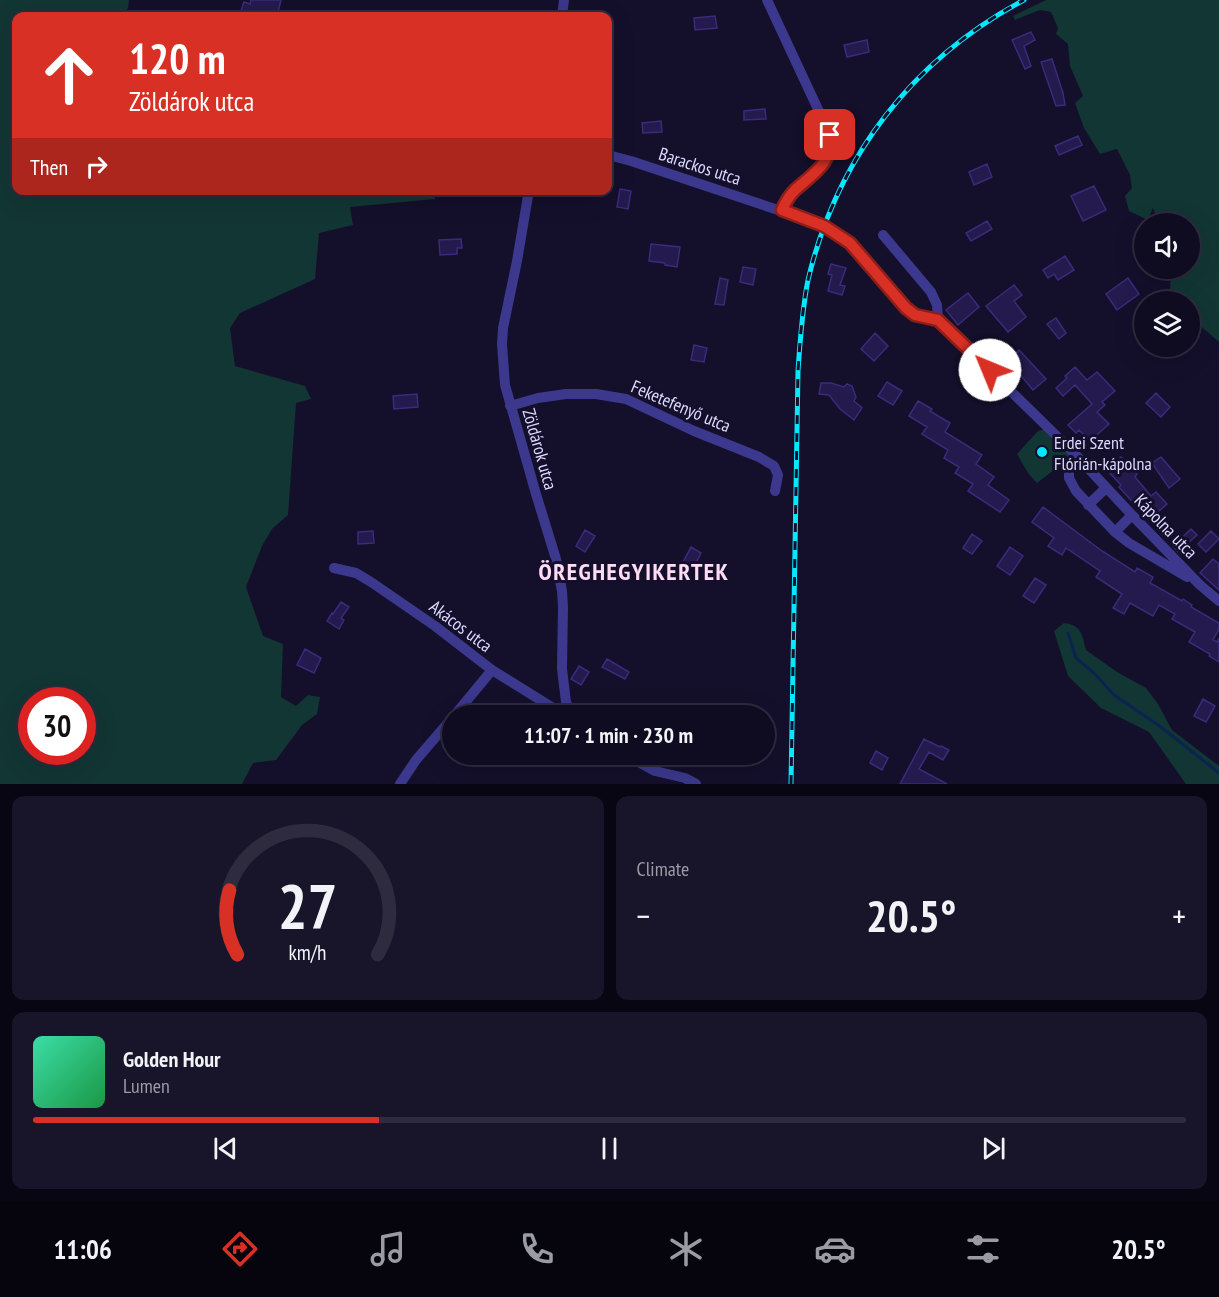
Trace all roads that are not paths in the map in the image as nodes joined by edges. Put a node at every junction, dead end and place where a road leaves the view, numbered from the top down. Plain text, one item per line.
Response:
1 (767, 0) edge
2 (612, 156) edge
3 (527, 195) edge
4 (782, 210) junction
5 (883, 235) dead end
6 (938, 320) junction
7 (510, 406) junction
8 (1074, 453) junction
9 (1106, 488) junction
10 (775, 491) dead end
11 (1088, 505) junction
12 (1132, 515) junction
13 (1115, 532) junction
14 (334, 568) dead end
15 (1200, 585) junction
16 (1219, 601) edge
17 (492, 670) junction
18 (462, 705) edge
19 (548, 705) edge
20 (568, 705) edge
21 (442, 729) edge
22 (644, 765) edge
23 (400, 784) edge
24 (696, 784) edge

1 - 4 street
2 - 4 street, Barackos utca
3 - 7 street, Zöldárok utca
4 - 6 street, Kápolna utca
5 - 6 street
6 - 8 street, Kápolna utca
7 - 10 street, Feketefenyő utca
7 - 20 street, Zöldárok utca
8 - 9 street, Kápolna utca
8 - 11 street
9 - 11 street
9 - 12 street, Kápolna utca
11 - 13 street
12 - 13 street
12 - 15 street, Kápolna utca
13 - 15 street
14 - 17 street, Akácos utca
15 - 16 street, Kápolna utca
17 - 18 street
17 - 19 street, Akácos utca
21 - 23 street
22 - 24 street

